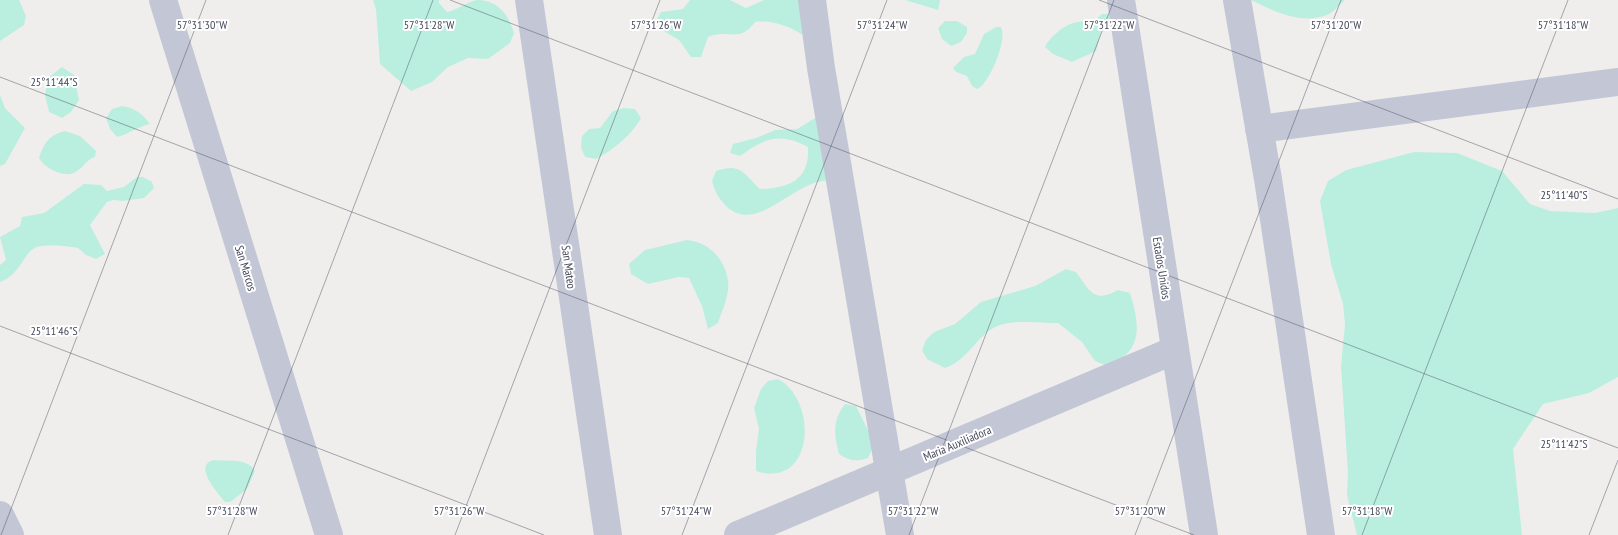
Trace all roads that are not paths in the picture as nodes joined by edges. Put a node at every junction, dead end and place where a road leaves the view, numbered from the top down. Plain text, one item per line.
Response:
1 (163, 0) edge
2 (529, 0) edge
3 (812, 0) edge
4 (1121, 0) edge
5 (1237, 0) edge
6 (1618, 82) edge
7 (1259, 129) junction
8 (1175, 350) junction
9 (891, 471) junction
10 (0, 515) edge
11 (10, 535) edge
12 (329, 535) edge
13 (608, 535) edge
14 (738, 535) edge
15 (900, 535) edge
16 (1204, 535) edge
17 (1321, 535) edge

1 - 12 street, San Marcos
2 - 13 street, San Mateo
3 - 9 street
4 - 8 street, Estados Unidos
5 - 7 street
6 - 7 street
7 - 17 street
8 - 9 street, Maria Auxiliadora
8 - 16 street, Estados Unidos
9 - 14 street, Maria Auxiliadora
9 - 15 street
10 - 11 street

